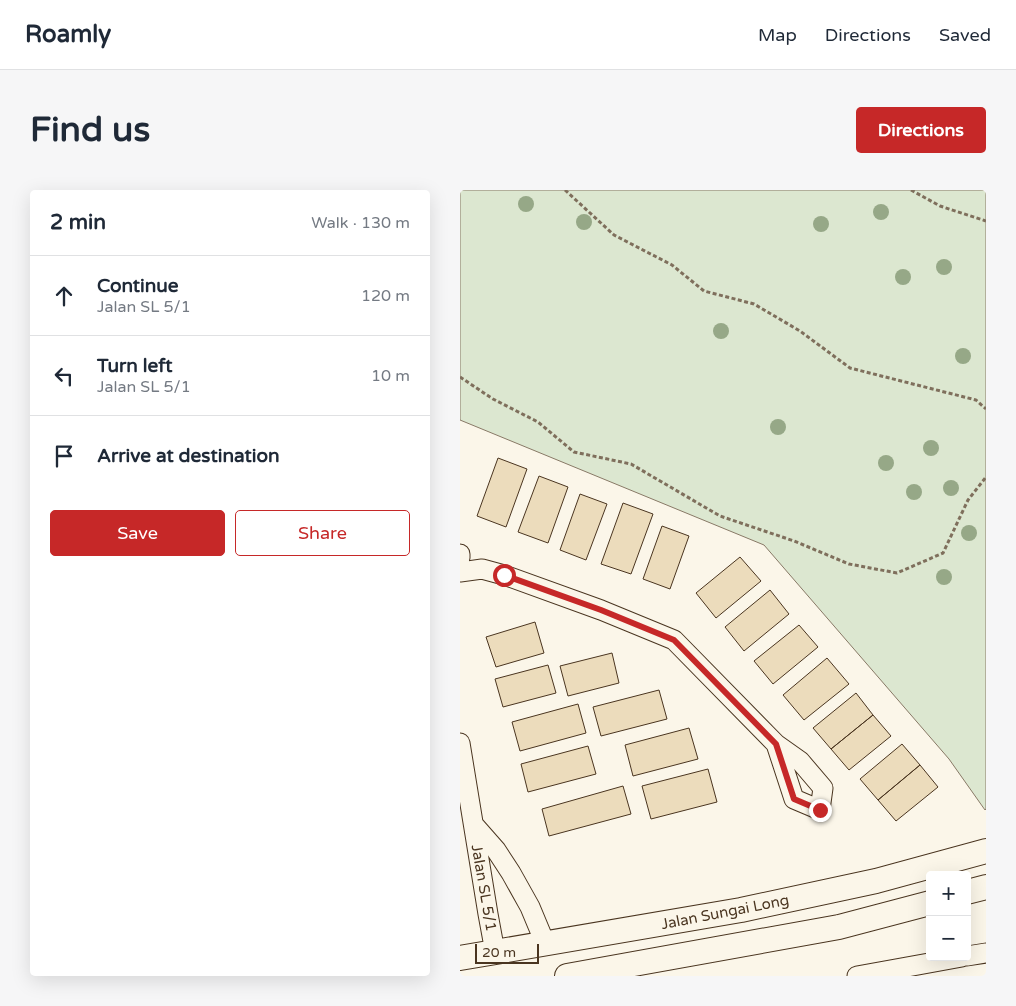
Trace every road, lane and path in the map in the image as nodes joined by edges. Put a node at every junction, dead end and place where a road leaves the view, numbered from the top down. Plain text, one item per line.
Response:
1 (564, 190) edge
2 (911, 190) edge
3 (986, 221) edge
4 (460, 376) edge
5 (986, 408) edge
6 (986, 477) edge
7 (460, 572) edge
8 (460, 743) edge
9 (776, 744) dead end
10 (474, 825) junction
11 (986, 851) edge
12 (986, 887) edge
13 (971, 891) edge
14 (926, 904) edge
15 (545, 943) junction
16 (495, 952) junction
17 (986, 953) edge
18 (971, 955) edge
19 (460, 958) edge
20 (940, 961) edge
21 (567, 976) edge
22 (857, 976) edge

1 - 5 path
2 - 3 path
4 - 6 path
7 - 9 street
8 - 10 street, Jalan SL 5/1
10 - 15 street, Jalan SL 5/1
10 - 16 street, Jalan SL 5/1
11 - 15 street, Jalan Sungai Long
12 - 13 street
14 - 21 street
15 - 16 street, Jalan Sungai Long
16 - 19 street, Jalan Sungai Long
17 - 18 street
20 - 22 street

